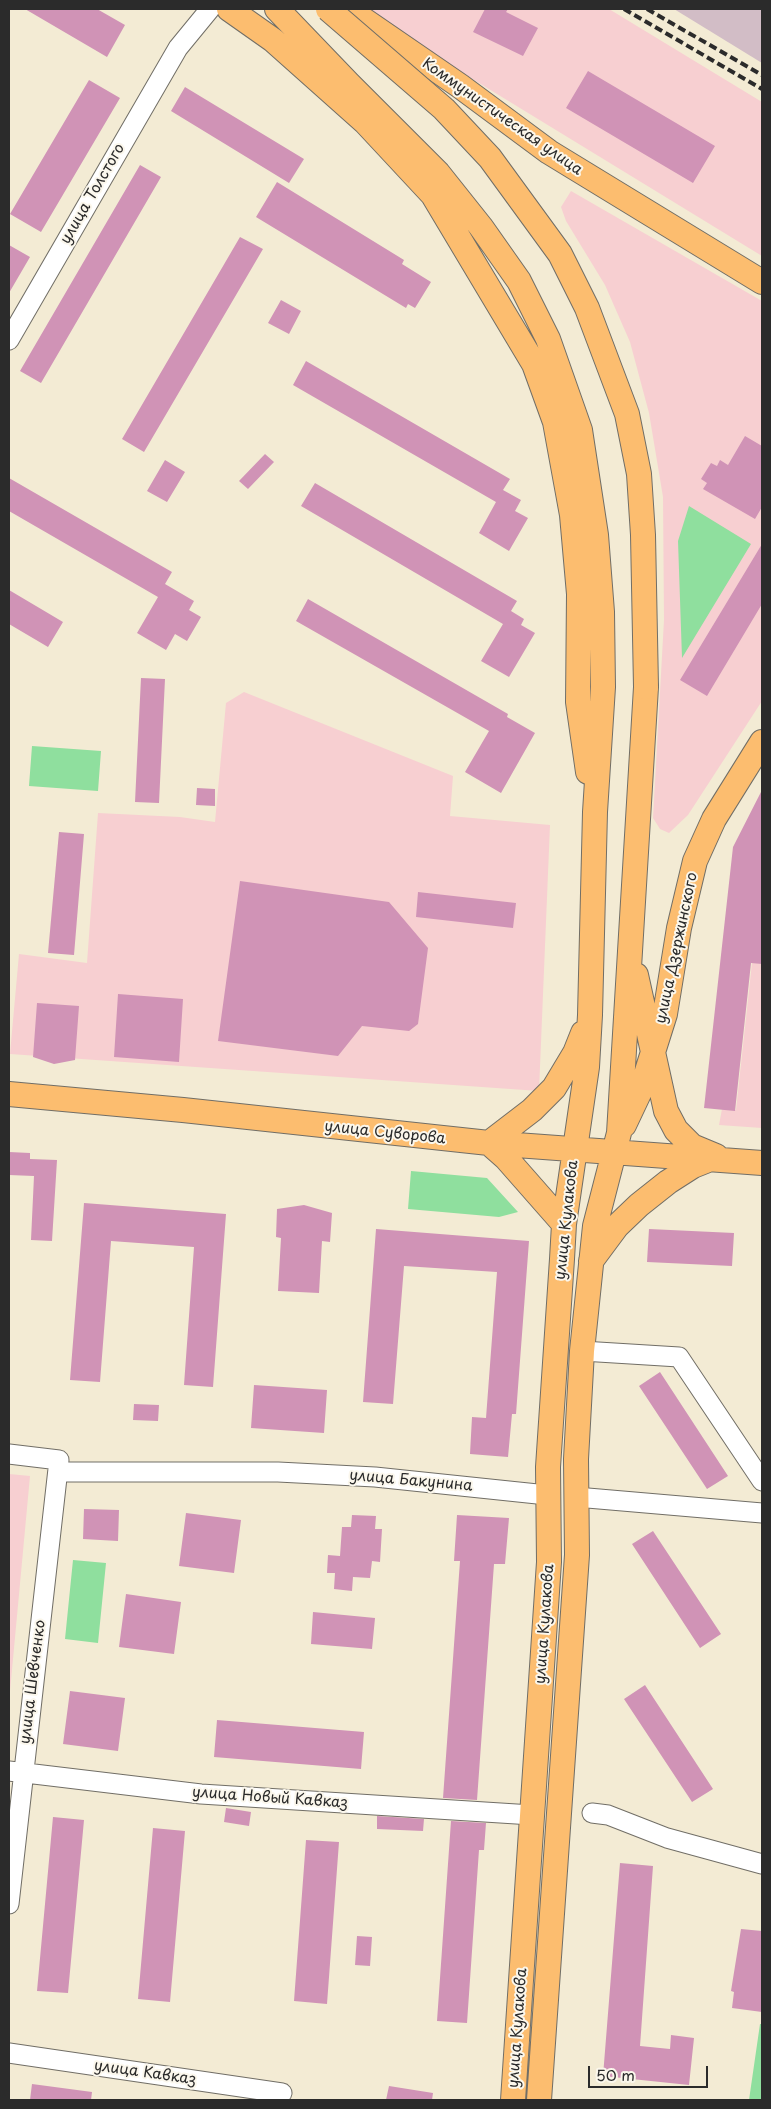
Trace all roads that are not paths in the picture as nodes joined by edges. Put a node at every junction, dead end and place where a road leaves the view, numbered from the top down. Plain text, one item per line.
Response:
1 (210, 9) edge
2 (277, 9) edge
3 (326, 9) edge
4 (348, 9) edge
5 (238, 12) edge
6 (393, 40) junction
7 (762, 282) edge
8 (9, 340) edge
9 (762, 742) edge
10 (595, 812) junction
11 (630, 946) junction
12 (590, 1015) junction
13 (653, 1049) junction
14 (9, 1094) edge
15 (616, 1142) junction
16 (489, 1143) junction
17 (575, 1148) junction
18 (717, 1160) junction
19 (762, 1163) edge
20 (564, 1224) junction
21 (590, 1262) junction
22 (582, 1351) junction
23 (9, 1454) edge
24 (58, 1466) junction
25 (762, 1482) edge
26 (548, 1495) junction
27 (576, 1497) junction
28 (762, 1513) edge
29 (16, 1772) edge
30 (592, 1814) dead end
31 (532, 1815) junction
32 (558, 1815) junction
33 (762, 1864) edge
34 (9, 1904) edge
35 (9, 2053) edge
36 (282, 2094) dead end
37 (513, 2100) edge
38 (539, 2100) edge

1 - 8 street, улица Толстого
2 - 10 main road
3 - 6 main road
3 - 11 main road, bridge
4 - 6 main road, Коммунистическая улица
5 - 10 main road
6 - 7 main road, Коммунистическая улица
9 - 13 main road, улица Дзержинского
10 - 12 main road, улица Кулакова
11 - 13 main road
11 - 15 main road
12 - 16 main road
12 - 17 main road, улица Кулакова
13 - 15 main road, улица Дзержинского
13 - 18 main road
14 - 16 main road, улица Суворова
15 - 17 main road, улица Суворова
15 - 18 main road, улица Суворова
15 - 21 main road, улица Кулакова
16 - 17 main road, улица Суворова
16 - 20 main road
17 - 20 main road, улица Кулакова
18 - 19 main road, улица Суворова
18 - 21 main road
20 - 26 main road, улица Кулакова
21 - 22 main road, улица Кулакова
22 - 25 street
22 - 27 main road, улица Кулакова
23 - 24 street, улица Бакунина
24 - 26 street, улица Бакунина
24 - 29 street, улица Шевченко
26 - 27 main road, улица Бакунина
26 - 31 main road, улица Кулакова
27 - 28 street, улица Бакунина
27 - 32 main road, улица Кулакова
29 - 31 street, улица Новый Кавказ
29 - 34 street, улица Шевченко
30 - 33 street
31 - 32 main road
31 - 37 main road, улица Кулакова
32 - 38 main road, улица Кулакова
35 - 36 street, улица Кавказ

